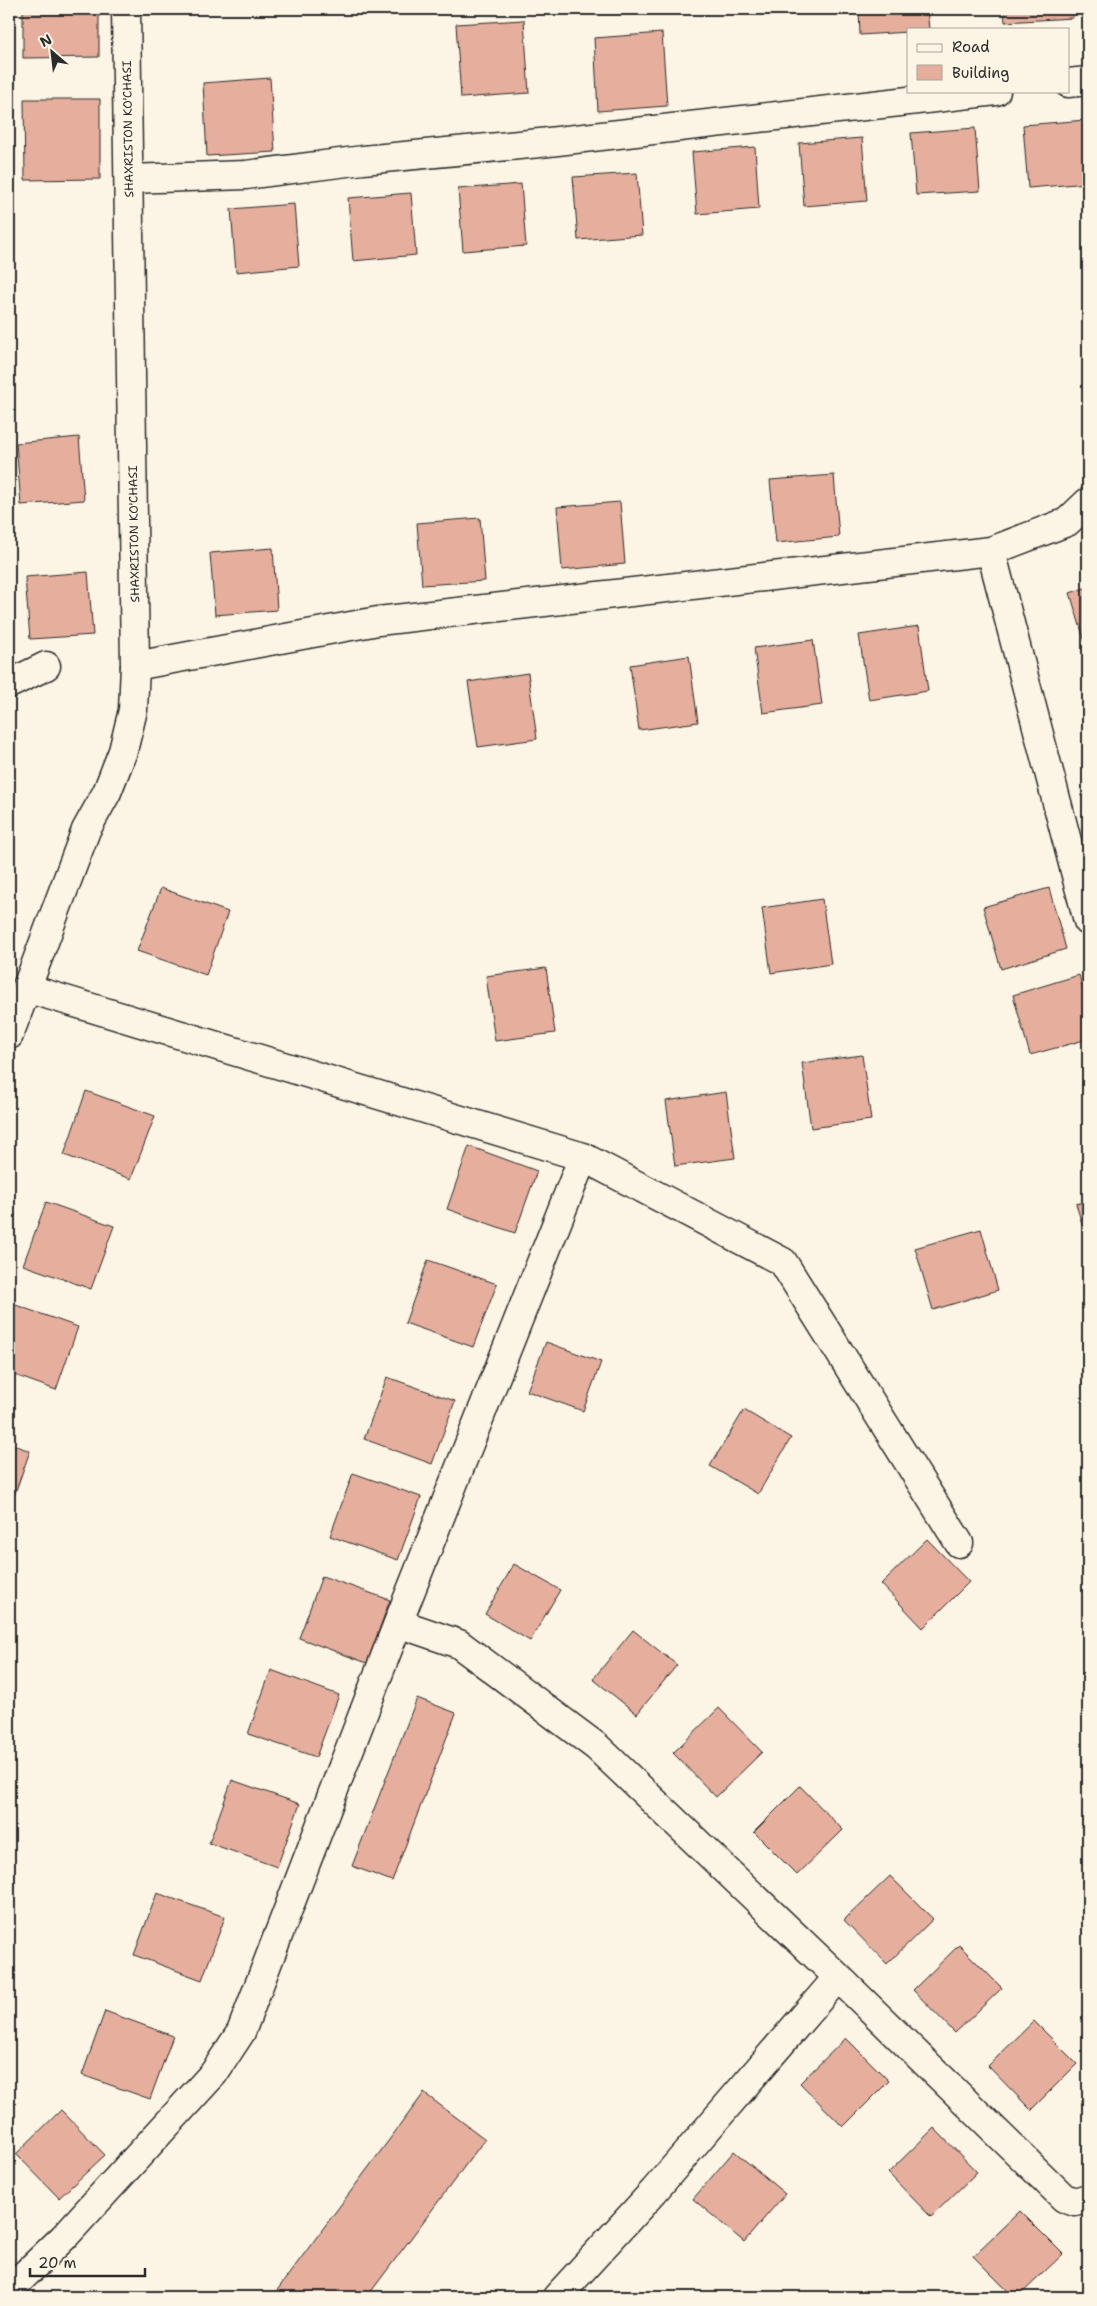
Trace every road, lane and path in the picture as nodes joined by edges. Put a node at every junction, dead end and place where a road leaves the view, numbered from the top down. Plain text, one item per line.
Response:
1 (126, 9) edge
2 (1088, 81) edge
3 (1070, 83) edge
4 (987, 92) edge
5 (129, 179) junction
6 (1088, 502) edge
7 (991, 551) junction
8 (46, 666) dead end
9 (135, 666) junction
10 (9, 684) edge
11 (1088, 921) edge
12 (26, 988) junction
13 (9, 1035) edge
14 (583, 1156) junction
15 (959, 1543) dead end
16 (398, 1623) junction
17 (838, 1977) junction
18 (1088, 2198) edge
19 (9, 2290) edge
20 (557, 2297) edge

1 - 5 street, SHAXRISTON KO'CHASI
2 - 3 street
4 - 5 street
5 - 9 street, SHAXRISTON KO'CHASI
6 - 7 street
7 - 9 street
7 - 11 street
8 - 10 street
9 - 12 street, SHAXRISTON KO'CHASI
12 - 13 street, SHAXRISTON KO'CHASI
12 - 14 street
14 - 15 street
14 - 16 street
16 - 17 street
16 - 19 street
17 - 18 street
17 - 20 street

